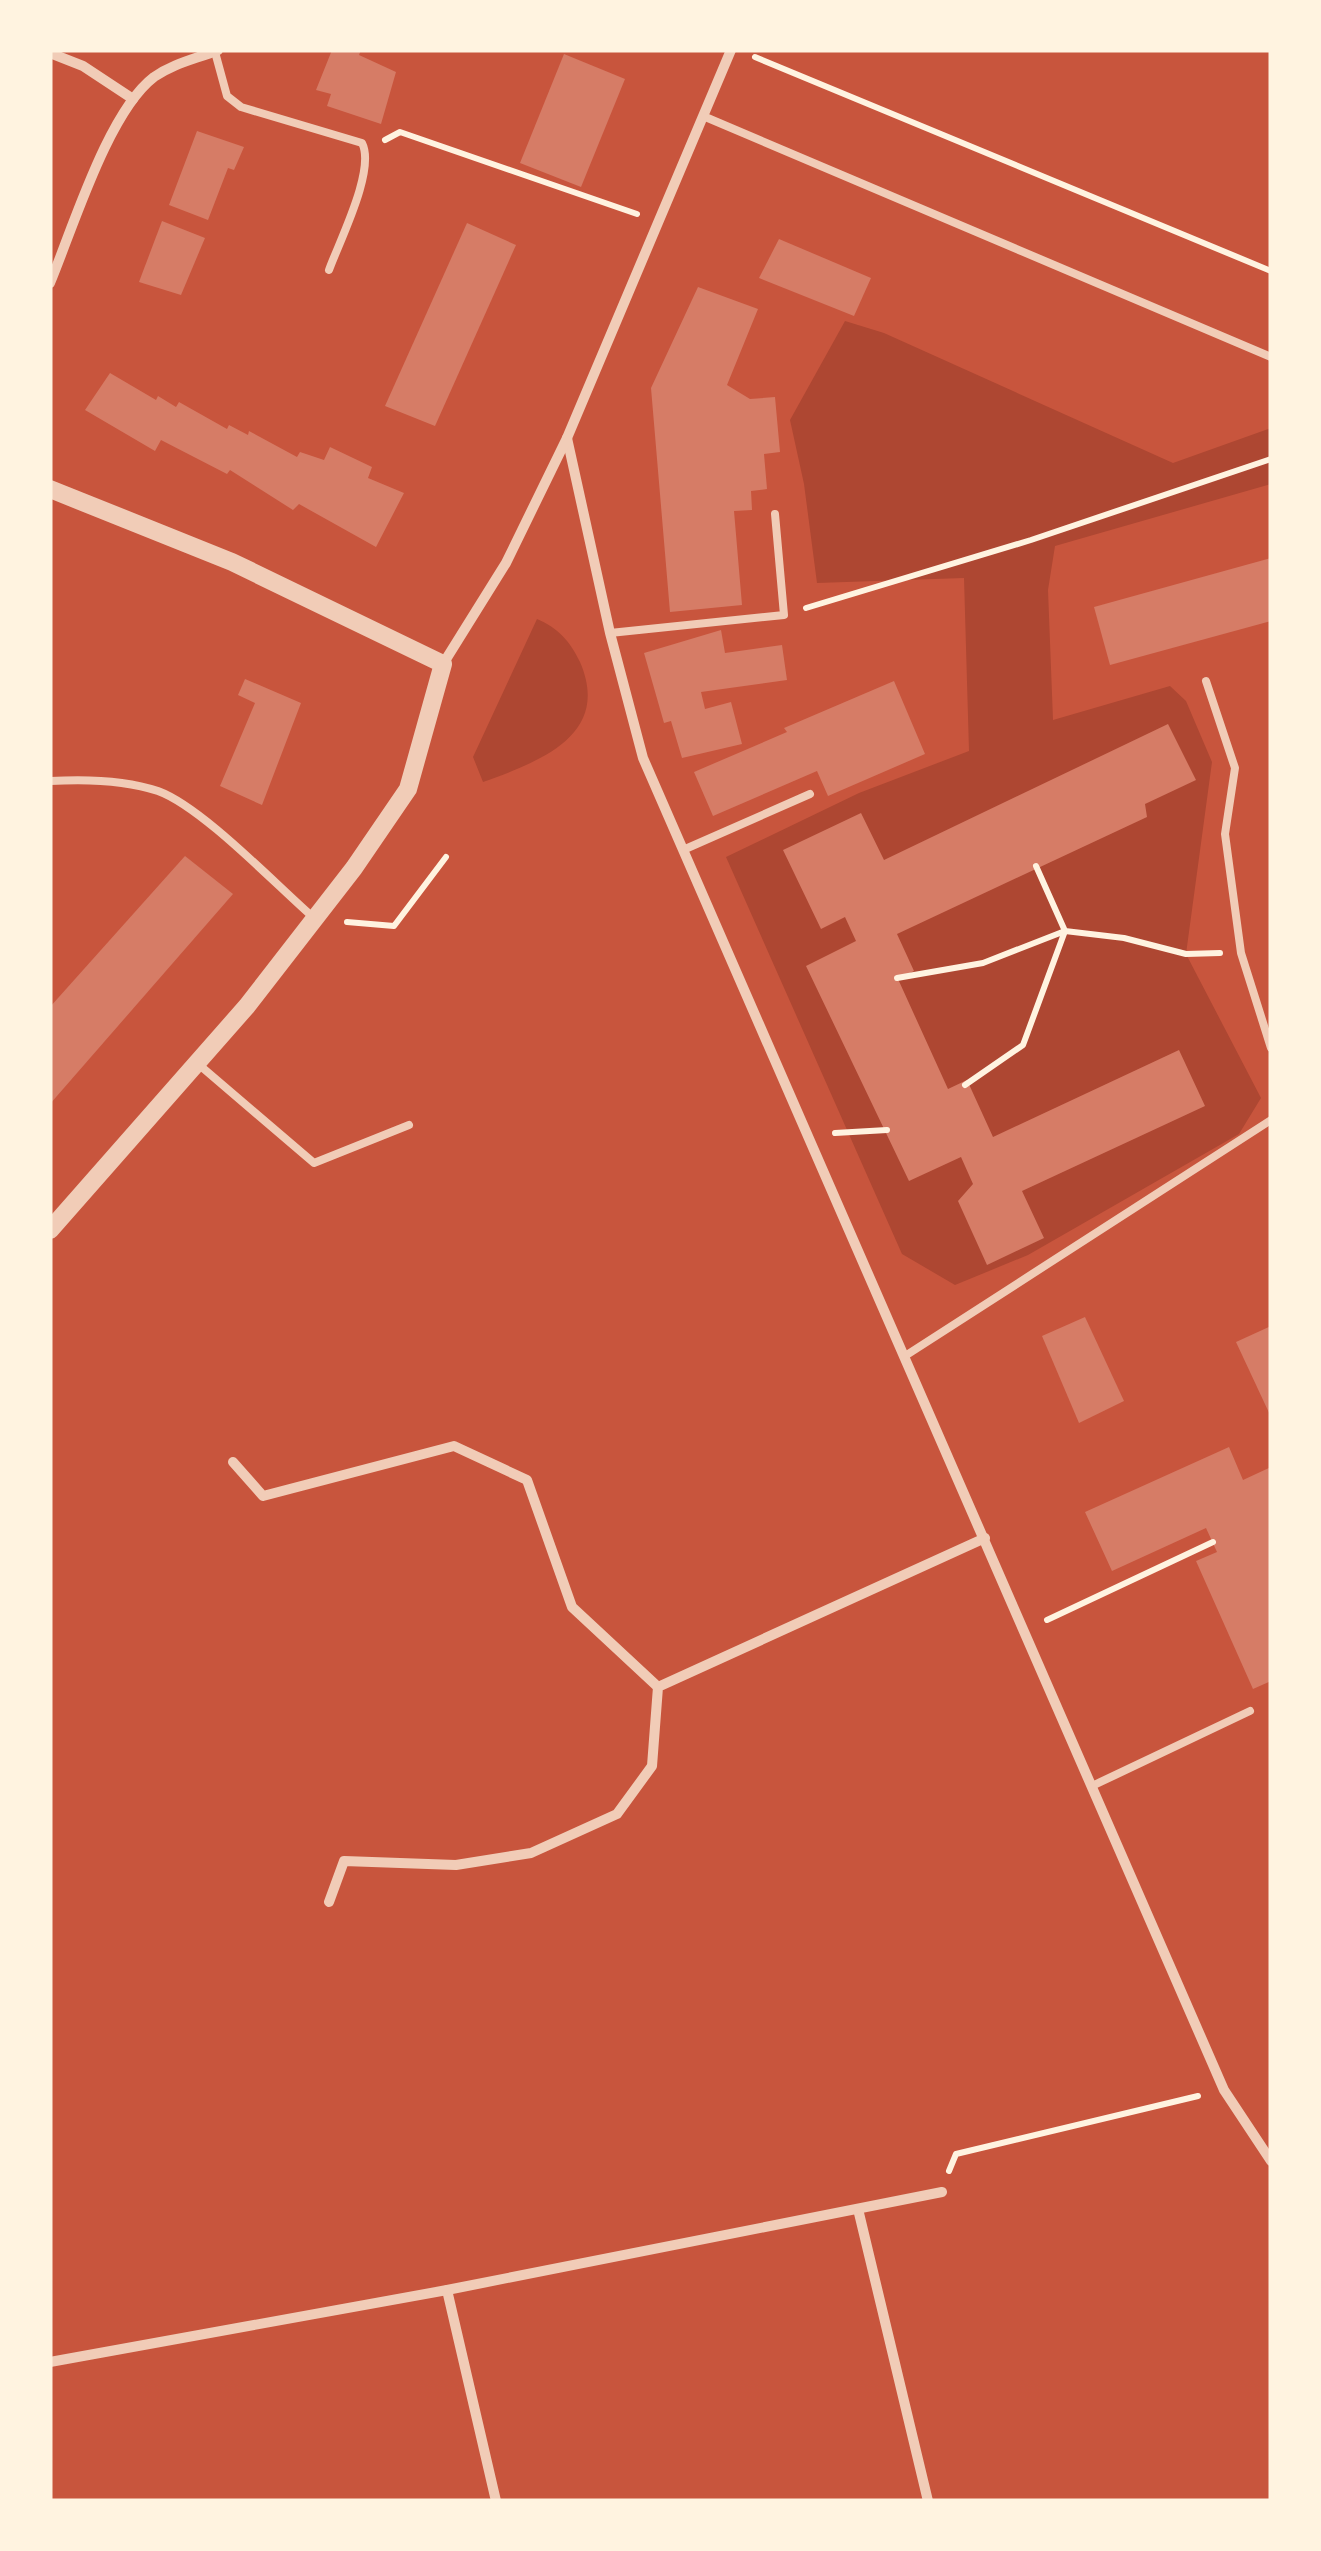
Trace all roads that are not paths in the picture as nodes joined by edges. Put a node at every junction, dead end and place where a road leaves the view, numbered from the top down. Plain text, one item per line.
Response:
1 (734, 50) edge
2 (216, 51) edge
3 (50, 53) edge
4 (133, 98) junction
5 (703, 116) junction
6 (329, 270) dead end
7 (50, 283) edge
8 (1271, 358) edge
9 (566, 438) junction
10 (50, 489) edge
11 (775, 514) dead end
12 (610, 633) junction
13 (443, 664) junction
14 (1206, 681) dead end
15 (50, 781) edge
16 (810, 794) dead end
17 (683, 850) junction
18 (315, 919) junction
19 (1271, 1048) edge
20 (196, 1063) junction
21 (1271, 1120) edge
22 (409, 1125) dead end
23 (54, 1219) edge
24 (905, 1356) junction
25 (234, 1462) dead end
26 (985, 1538) junction
27 (658, 1687) junction
28 (1250, 1711) dead end
29 (1092, 1786) junction
30 (329, 1902) dead end
31 (1271, 2161) edge
32 (942, 2192) road end
33 (858, 2209) junction
34 (448, 2290) junction
35 (50, 2362) edge
36 (496, 2501) edge
37 (928, 2501) edge

1 - 5 street
2 - 4 street
2 - 6 lane
3 - 4 street
4 - 7 street
5 - 8 lane
5 - 9 street
9 - 12 street
9 - 13 street
10 - 13 street
11 - 12 lane
12 - 17 street
13 - 18 street
14 - 19 lane
15 - 18 lane
16 - 17 lane
17 - 24 street
18 - 20 street
20 - 22 lane
20 - 23 street
21 - 24 lane
24 - 26 street
25 - 27 street
26 - 27 street
26 - 29 street
27 - 30 street
28 - 29 lane
29 - 31 street
32 - 33 street
33 - 34 street
33 - 37 street
34 - 35 street
34 - 36 street

